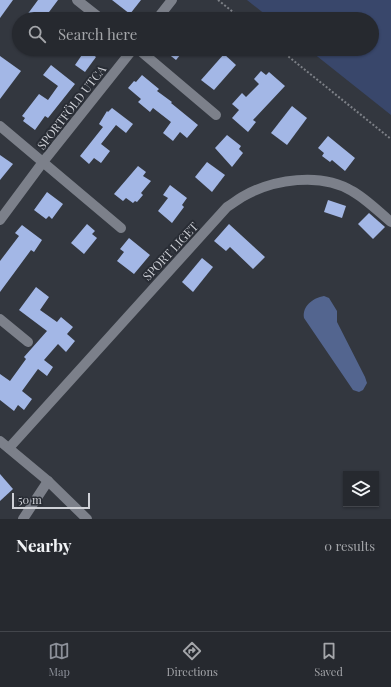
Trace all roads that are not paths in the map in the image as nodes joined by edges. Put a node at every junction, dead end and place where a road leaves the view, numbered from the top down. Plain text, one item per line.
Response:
1 (77, 0) edge
2 (172, 0) edge
3 (92, 12) edge
4 (163, 12) edge
5 (127, 56) edge
6 (146, 56) edge
7 (216, 114) dead end
8 (0, 126) edge
9 (44, 162) junction
10 (0, 220) edge
11 (391, 222) edge
12 (121, 228) dead end
13 (0, 319) edge
14 (28, 342) dead end
15 (0, 441) edge
16 (9, 448) junction
17 (48, 481) junction
18 (23, 519) edge
19 (87, 519) edge

1 - 3 street
2 - 4 street
5 - 9 street, SPORTFÖLD UTCA
6 - 7 street
8 - 9 street, SPORTFÖLD UTCA
9 - 10 street, SPORTFÖLD UTCA
9 - 12 street, SPORTFÖLD UTCA
11 - 16 street, SPORT LIGET
13 - 14 street
15 - 16 street
16 - 17 street
17 - 18 street
17 - 19 street

